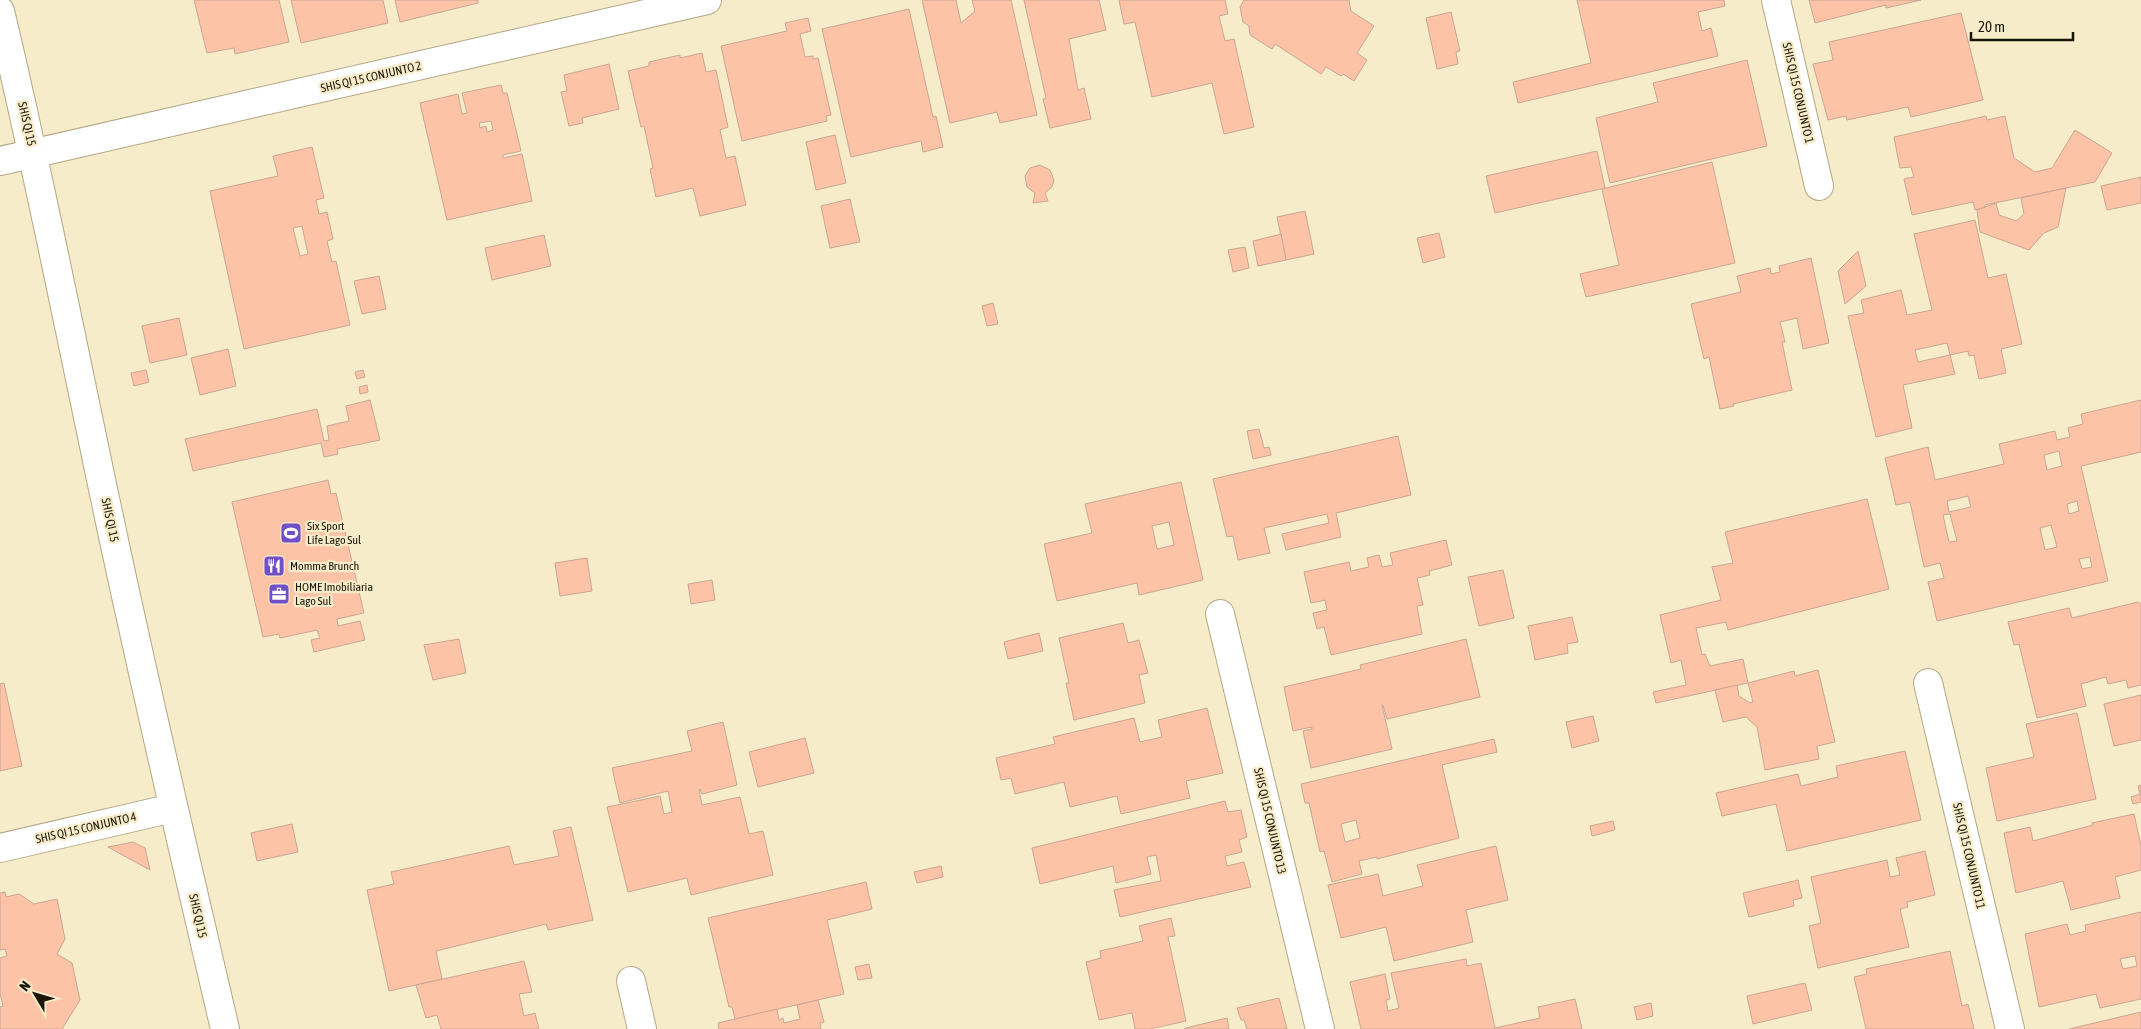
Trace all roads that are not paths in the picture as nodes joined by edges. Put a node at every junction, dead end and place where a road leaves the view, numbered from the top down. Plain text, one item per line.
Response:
1 (707, 0) edge
2 (1776, 0) edge
3 (0, 11) edge
4 (34, 154) junction
5 (0, 161) edge
6 (1819, 186) dead end
7 (1220, 614) dead end
8 (1928, 683) dead end
9 (173, 808) junction
10 (0, 848) edge
11 (631, 981) dead end
12 (225, 1029) edge
13 (642, 1029) edge
14 (1320, 1029) edge
15 (2010, 1029) edge

1 - 4 street, SHIS QI 15 CONJUNTO 2
2 - 6 street, SHIS QI 15 CONJUNTO 1
3 - 4 street, SHIS QI 15
4 - 5 street, SHIS QI 15 CONJUNTO 2
4 - 9 street, SHIS QI 15
7 - 14 street, SHIS QI 15 CONJUNTO 13
8 - 15 street, SHIS QI 15 CONJUNTO 11
9 - 10 street, SHIS QI 15 CONJUNTO 4
9 - 12 street, SHIS QI 15
11 - 13 street

